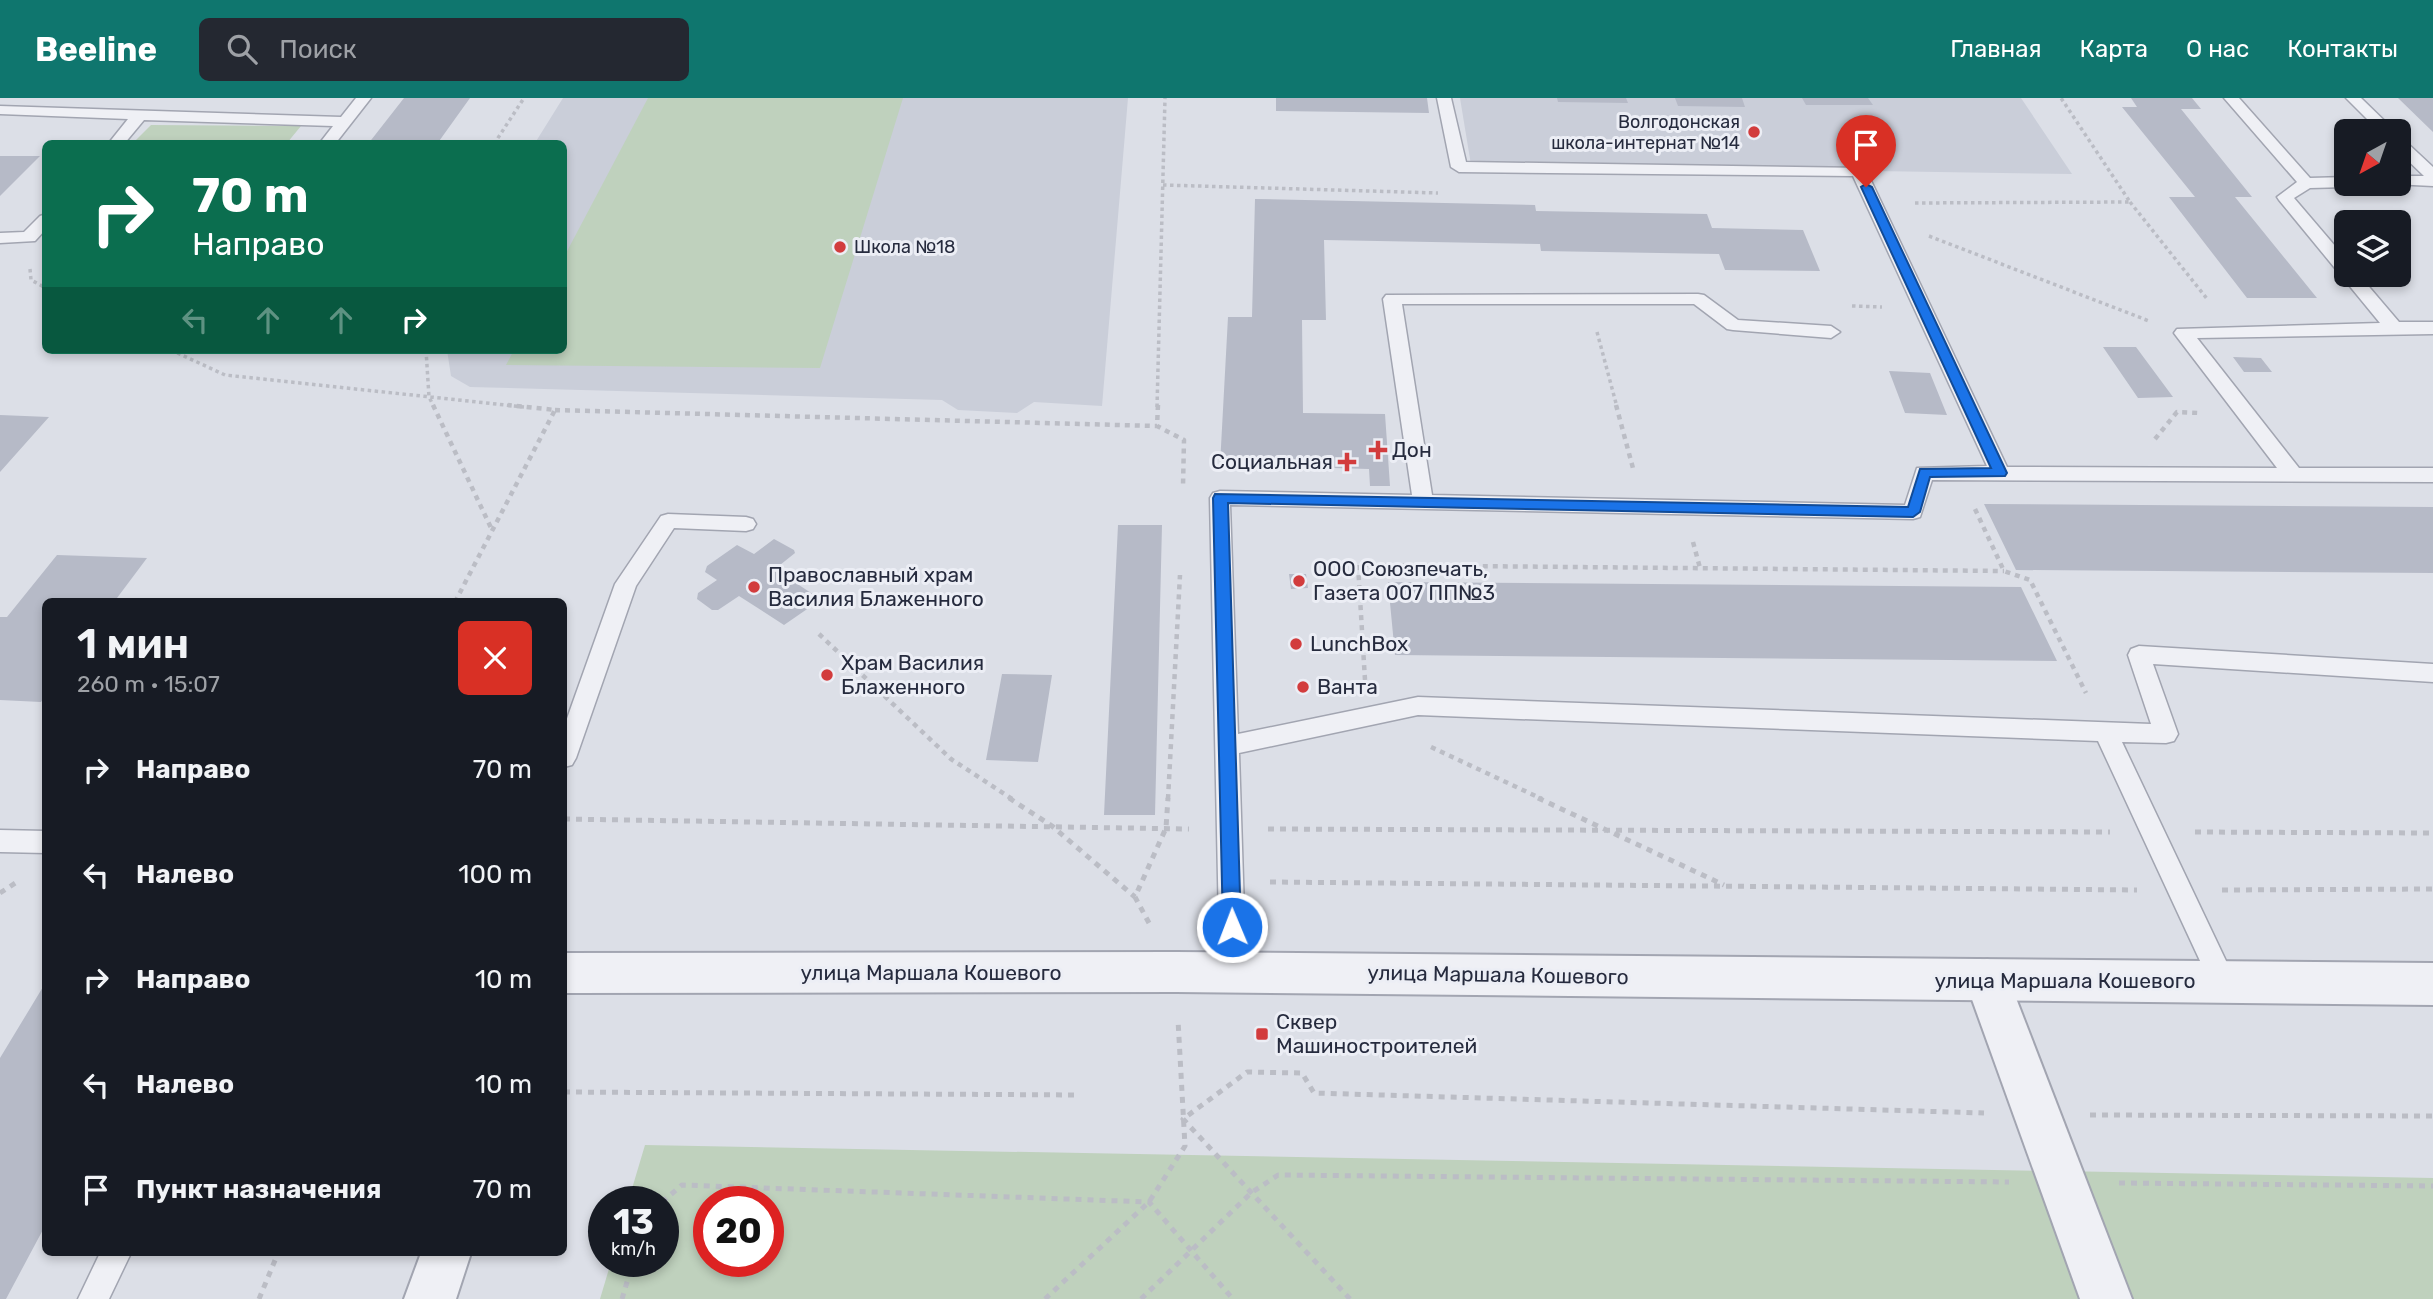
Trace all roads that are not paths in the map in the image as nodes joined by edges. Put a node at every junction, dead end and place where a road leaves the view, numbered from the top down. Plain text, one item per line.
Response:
1 (218, 98) edge
2 (365, 98) edge
3 (1444, 98) edge
4 (2231, 98) edge
5 (2353, 98) edge
6 (0, 110) edge
7 (140, 115) junction
8 (200, 117) junction
9 (2375, 119) edge
10 (345, 122) junction
11 (118, 140) edge
12 (329, 140) edge
13 (2412, 156) edge
14 (2433, 178) edge
15 (2412, 180) edge
16 (2334, 182) edge
17 (2306, 183) junction
18 (42, 223) edge
19 (0, 238) edge
20 (2334, 256) edge
21 (2360, 287) edge
22 (2394, 328) junction
23 (2425, 328) edge
24 (1831, 332) dead end
25 (2433, 345) edge
26 (2000, 473) junction
27 (2293, 474) junction
28 (2433, 475) edge
29 (1423, 502) junction
30 (746, 524) dead end
31 (2433, 673) edge
32 (2105, 731) junction
33 (1227, 746) junction
34 (567, 750) edge
35 (0, 841) edge
36 (42, 842) edge
37 (567, 973) edge
38 (1233, 973) junction
39 (1987, 980) junction
40 (2223, 982) junction
41 (2433, 984) edge
42 (114, 1256) edge
43 (445, 1256) edge
44 (93, 1299) edge
45 (430, 1299) edge
46 (2106, 1299) edge

1 - 8 lane
2 - 10 lane
3 - 26 lane
4 - 17 lane
5 - 9 lane
6 - 7 lane
7 - 8 lane
7 - 11 lane
8 - 10 lane
10 - 12 lane
13 - 14 lane
14 - 15 lane
16 - 17 lane
17 - 20 lane
18 - 19 lane
21 - 22 lane
22 - 23 lane
22 - 27 lane
23 - 25 lane
24 - 29 lane
26 - 27 lane
26 - 29 lane
27 - 28 lane
29 - 33 lane
30 - 34 lane
31 - 32 lane
32 - 33 lane
32 - 40 lane
33 - 38 lane
35 - 36 lane
37 - 38 street, улица Маршала Кошевого
38 - 39 street, улица Маршала Кошевого
39 - 40 street, улица Маршала Кошевого
39 - 46 street
40 - 41 street, улица Маршала Кошевого
42 - 44 lane
43 - 45 street

